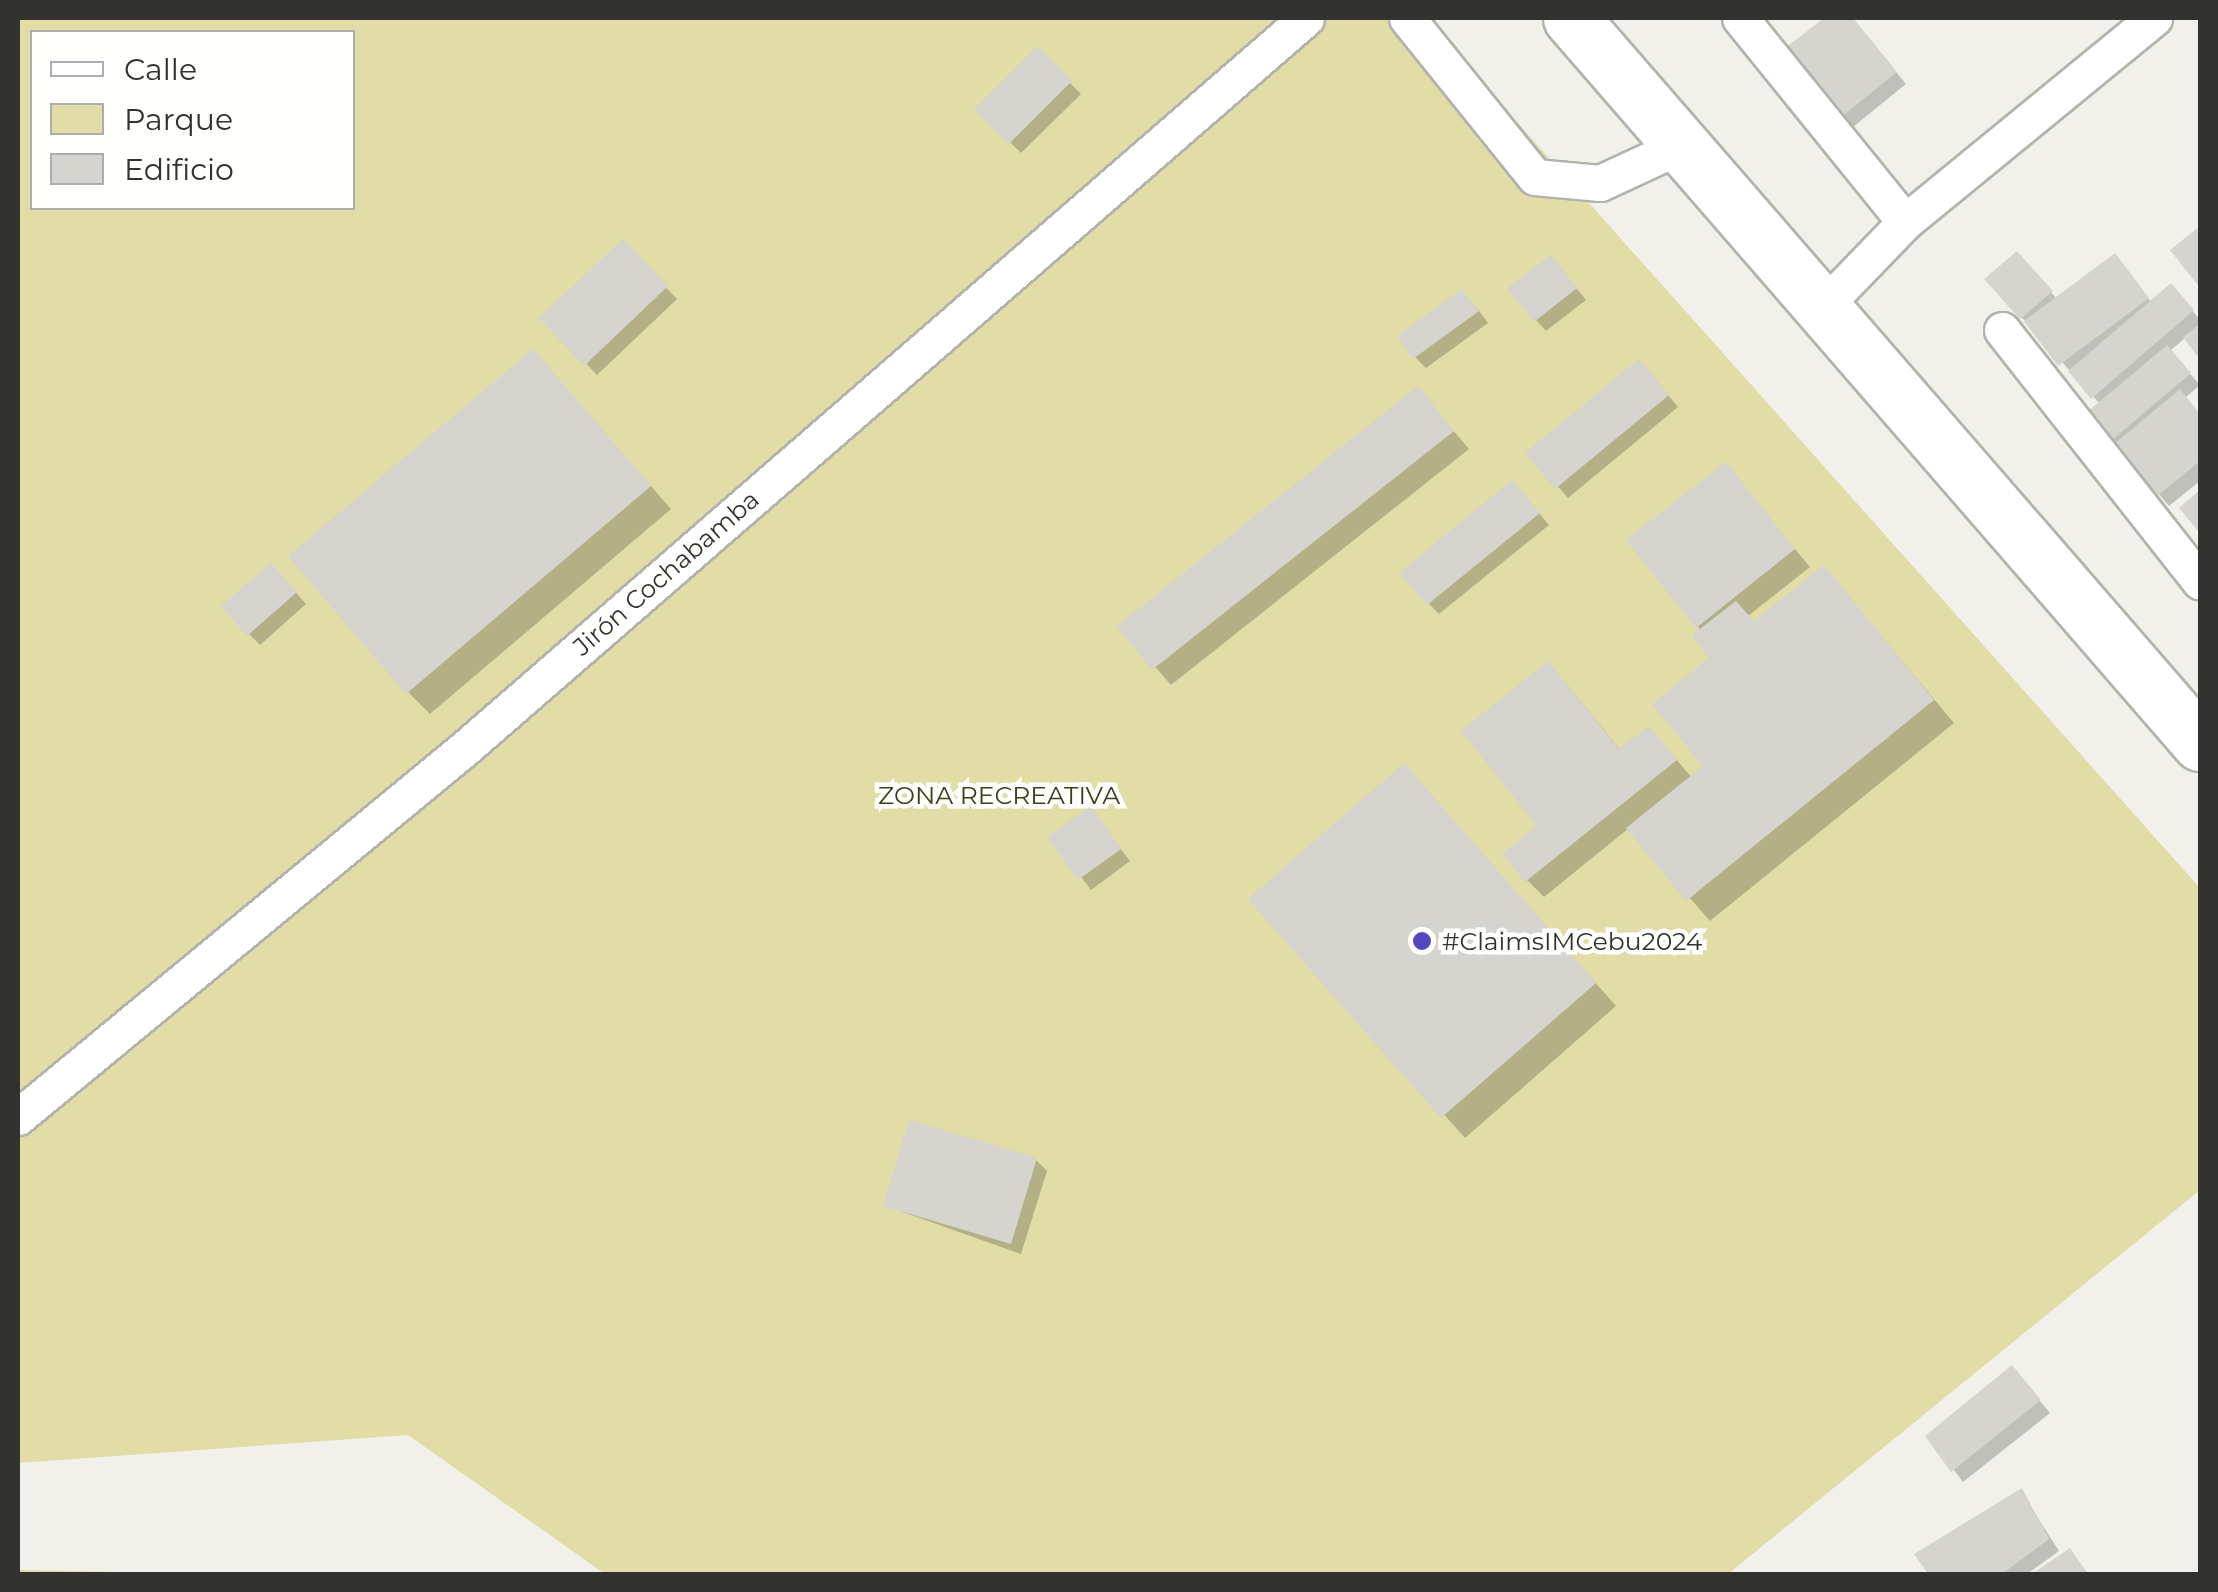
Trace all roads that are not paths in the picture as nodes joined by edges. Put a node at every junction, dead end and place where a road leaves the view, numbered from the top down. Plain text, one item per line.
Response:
1 (1306, 18) edge
2 (1408, 18) edge
3 (1572, 18) edge
4 (1740, 18) edge
5 (2154, 18) edge
6 (1680, 146) junction
7 (1905, 222) junction
8 (1819, 311) junction
9 (2002, 330) dead end
10 (2200, 582) edge
11 (2200, 743) edge
12 (18, 1117) edge

1 - 12 street, Jirón Cochabamba
2 - 6 street
3 - 6 highway
4 - 7 street
5 - 7 street
6 - 8 highway
7 - 8 street
8 - 11 highway
9 - 10 street

